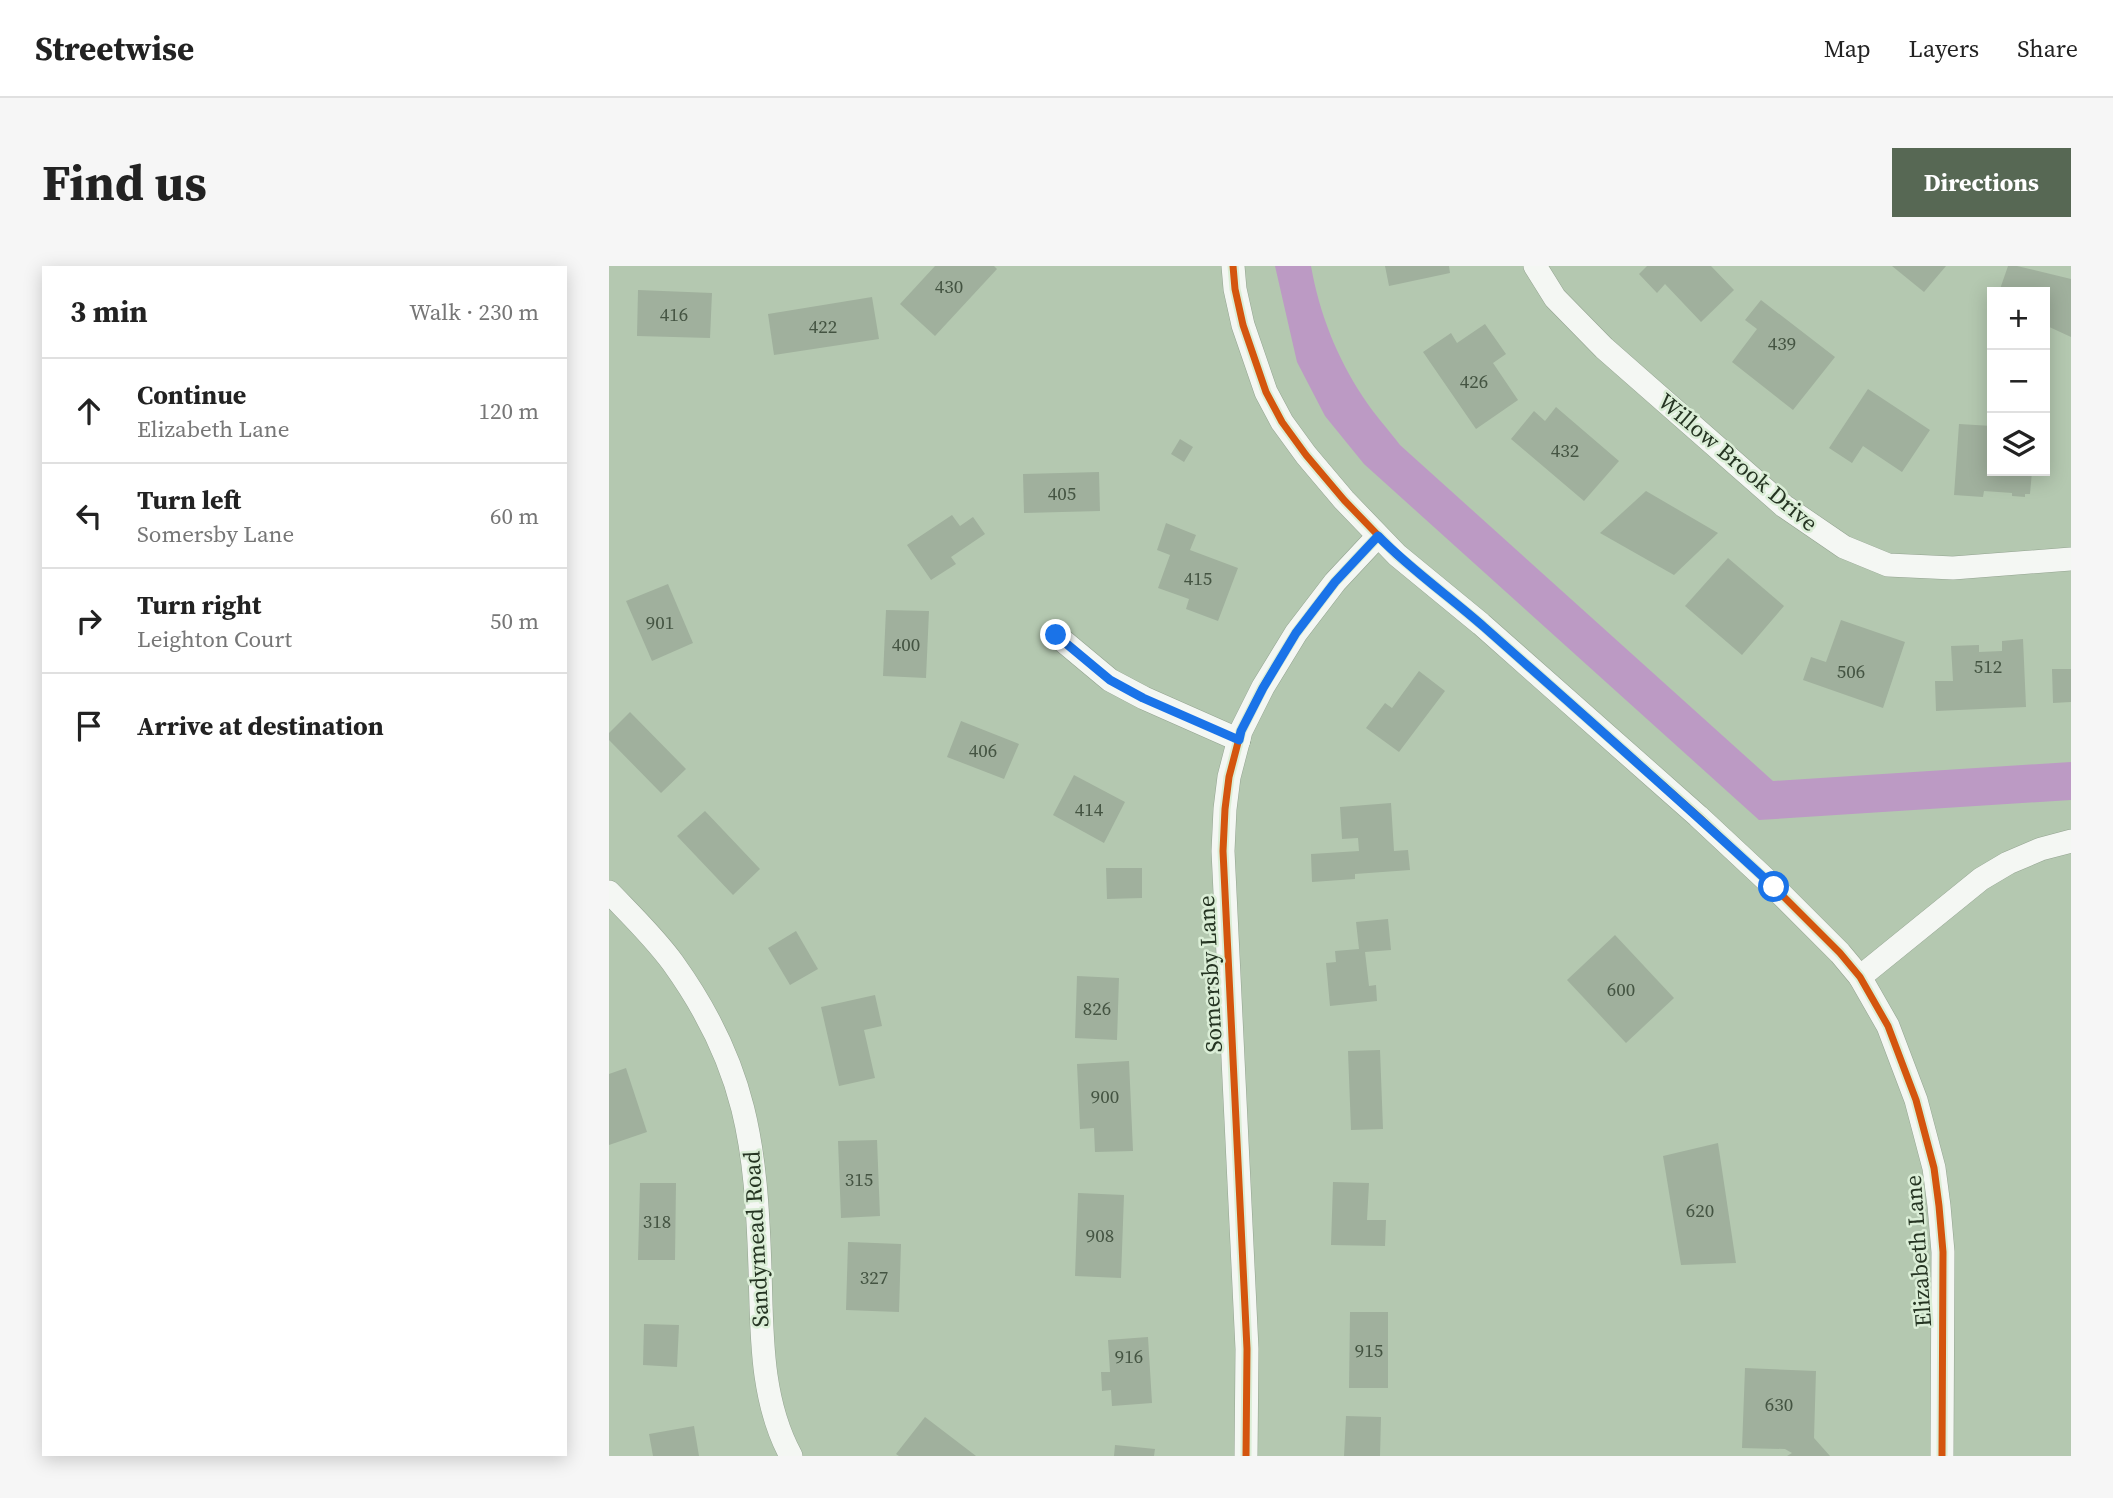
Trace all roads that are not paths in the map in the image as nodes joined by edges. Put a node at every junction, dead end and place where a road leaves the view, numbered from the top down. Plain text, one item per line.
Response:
1 (1233, 266) edge
2 (1535, 266) edge
3 (1378, 536) junction
4 (2071, 559) edge
5 (1056, 635) dead end
6 (1239, 740) junction
7 (2071, 841) edge
8 (609, 892) edge
9 (1860, 977) junction
10 (791, 1456) edge
11 (1246, 1456) edge
12 (1942, 1456) edge

1 - 3 street, Elizabeth Lane
2 - 4 street, Willow Brook Drive
3 - 6 street, Somersby Lane
3 - 9 street, Elizabeth Lane
5 - 6 street
6 - 11 street, Somersby Lane
7 - 9 street
8 - 10 street, Sandymead Road
9 - 12 street, Elizabeth Lane

